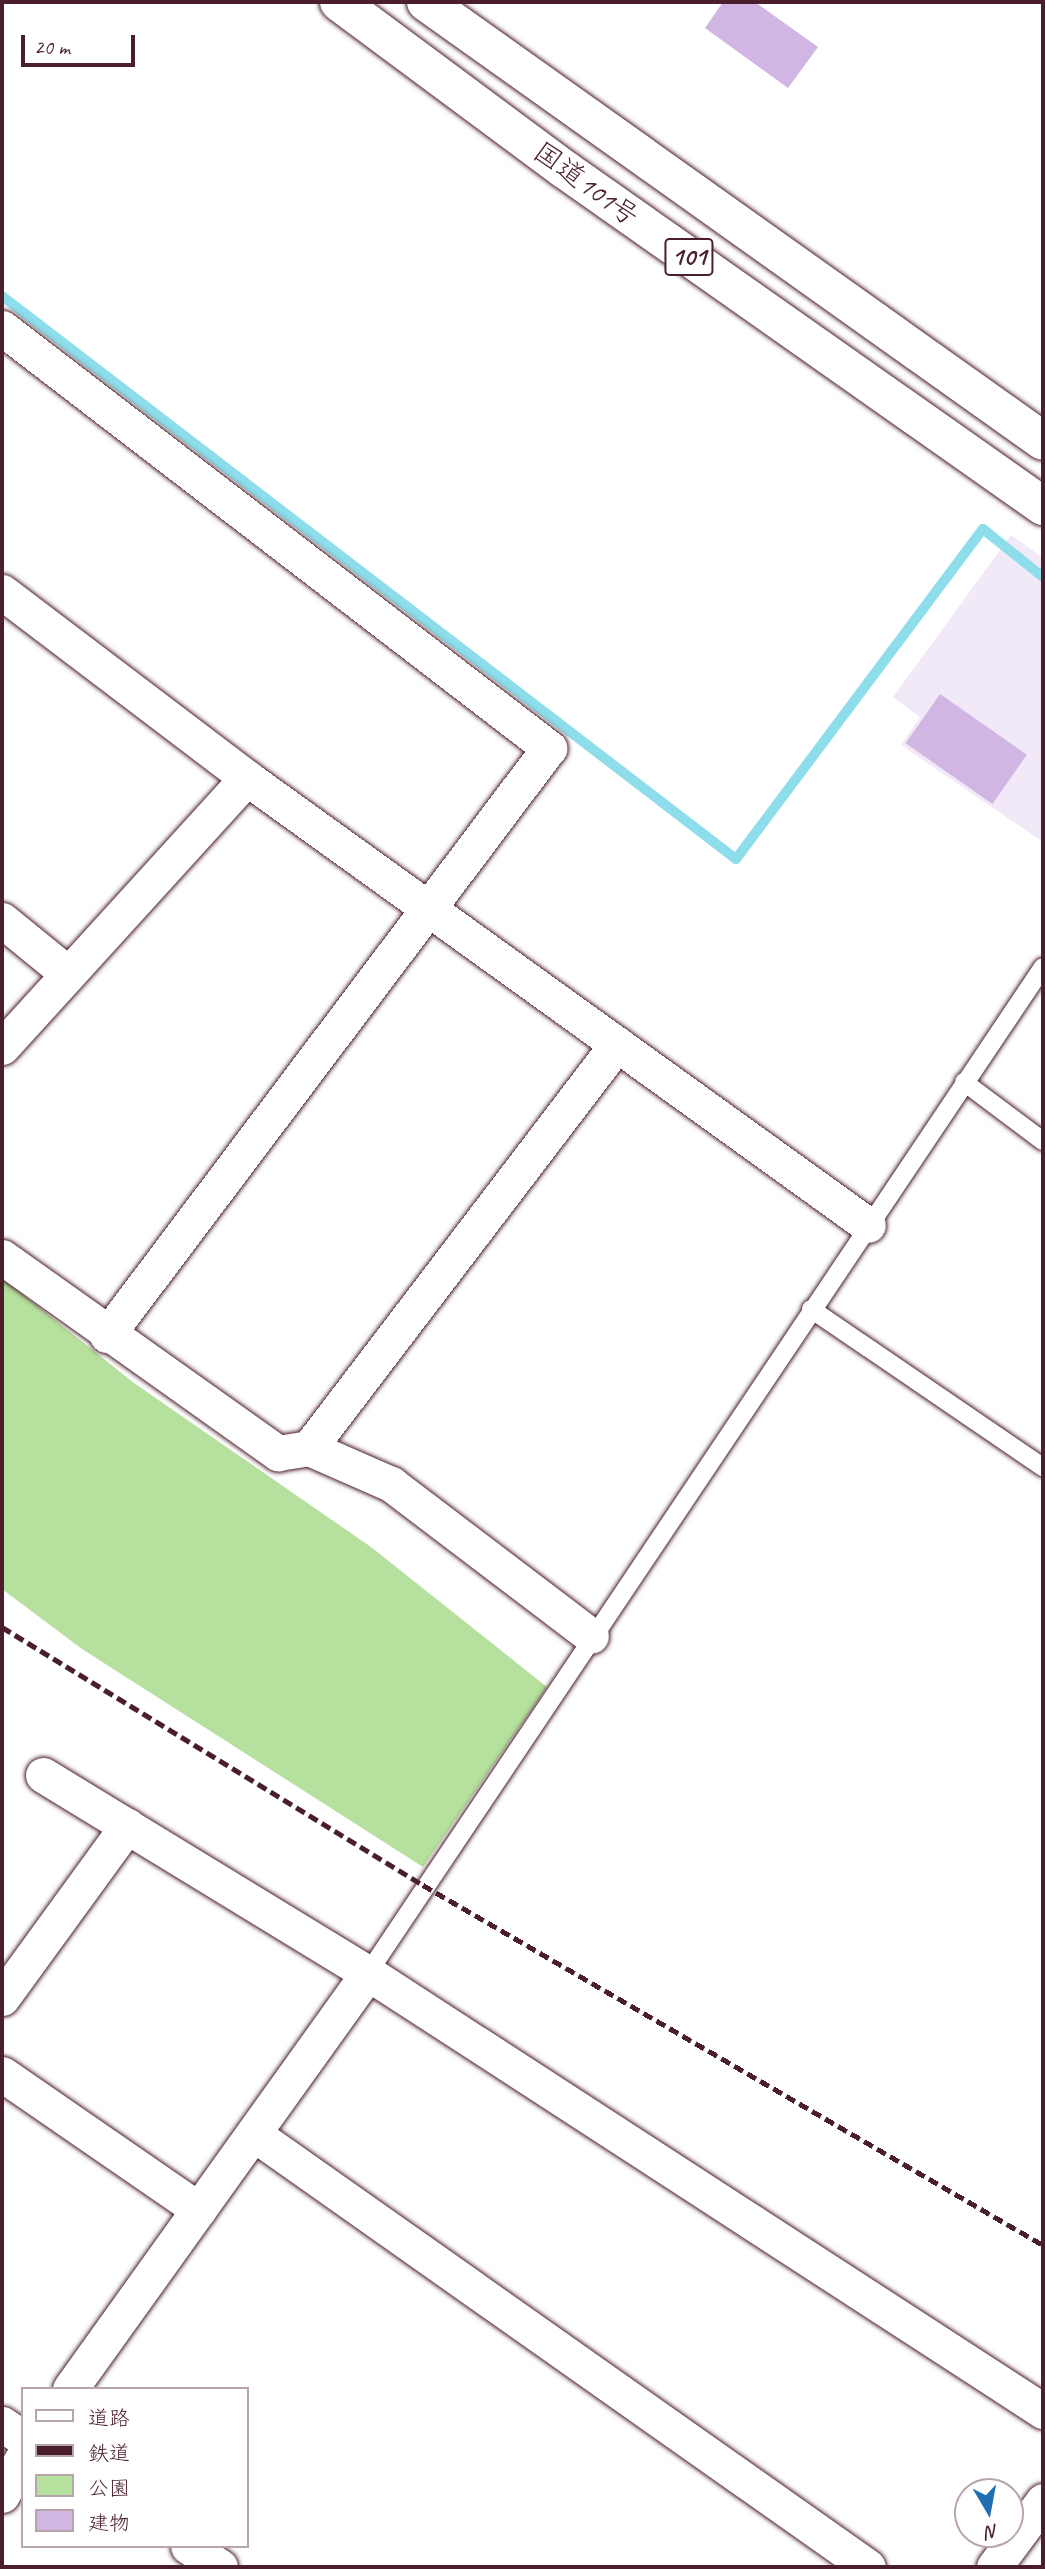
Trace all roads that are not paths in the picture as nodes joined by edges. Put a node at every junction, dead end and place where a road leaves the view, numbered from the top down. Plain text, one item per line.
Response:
1 (339, 2) edge
2 (426, 2) edge
3 (2, 328) edge
4 (1043, 441) edge
5 (1043, 506) edge
6 (2, 592) edge
7 (247, 778) junction
8 (431, 911) junction
9 (2, 920) edge
10 (1043, 967) edge
11 (67, 973) junction
12 (617, 1044) junction
13 (2, 1047) edge
14 (964, 1082) junction
15 (1043, 1141) edge
16 (867, 1225) junction
17 (2, 1257) edge
18 (811, 1309) junction
19 (107, 1335) junction
20 (309, 1448) junction
21 (1043, 1466) edge
22 (591, 1636) junction
23 (43, 1775) dead end
24 (127, 1826) junction
25 (368, 1973) junction
26 (2, 1998) edge
27 (2, 2074) edge
28 (254, 2134) junction
29 (199, 2210) junction
30 (71, 2387) edge
31 (1043, 2412) edge
32 (2, 2424) edge
33 (21, 2437) edge
34 (21, 2461) edge
35 (2, 2495) edge
36 (1043, 2501) edge
37 (191, 2548) edge
38 (220, 2567) edge
39 (868, 2567) edge
40 (994, 2567) edge

1 - 5 highway, 国道101号 / 101
2 - 4 highway, 国道101号 / 101
3 - 8 street
6 - 7 street
7 - 8 street
7 - 11 street
8 - 12 street
8 - 19 street
9 - 11 street
10 - 14 lane
11 - 13 street
12 - 16 street
12 - 20 street
14 - 15 lane
14 - 16 lane
16 - 18 lane
17 - 19 street
18 - 21 lane
18 - 22 lane
19 - 20 street
20 - 22 street
22 - 25 lane
23 - 24 street
24 - 25 street
24 - 26 street
25 - 28 street
25 - 31 street
27 - 29 street
28 - 29 street
28 - 39 street
29 - 30 street
32 - 33 street
34 - 35 street
36 - 40 street
37 - 38 street

